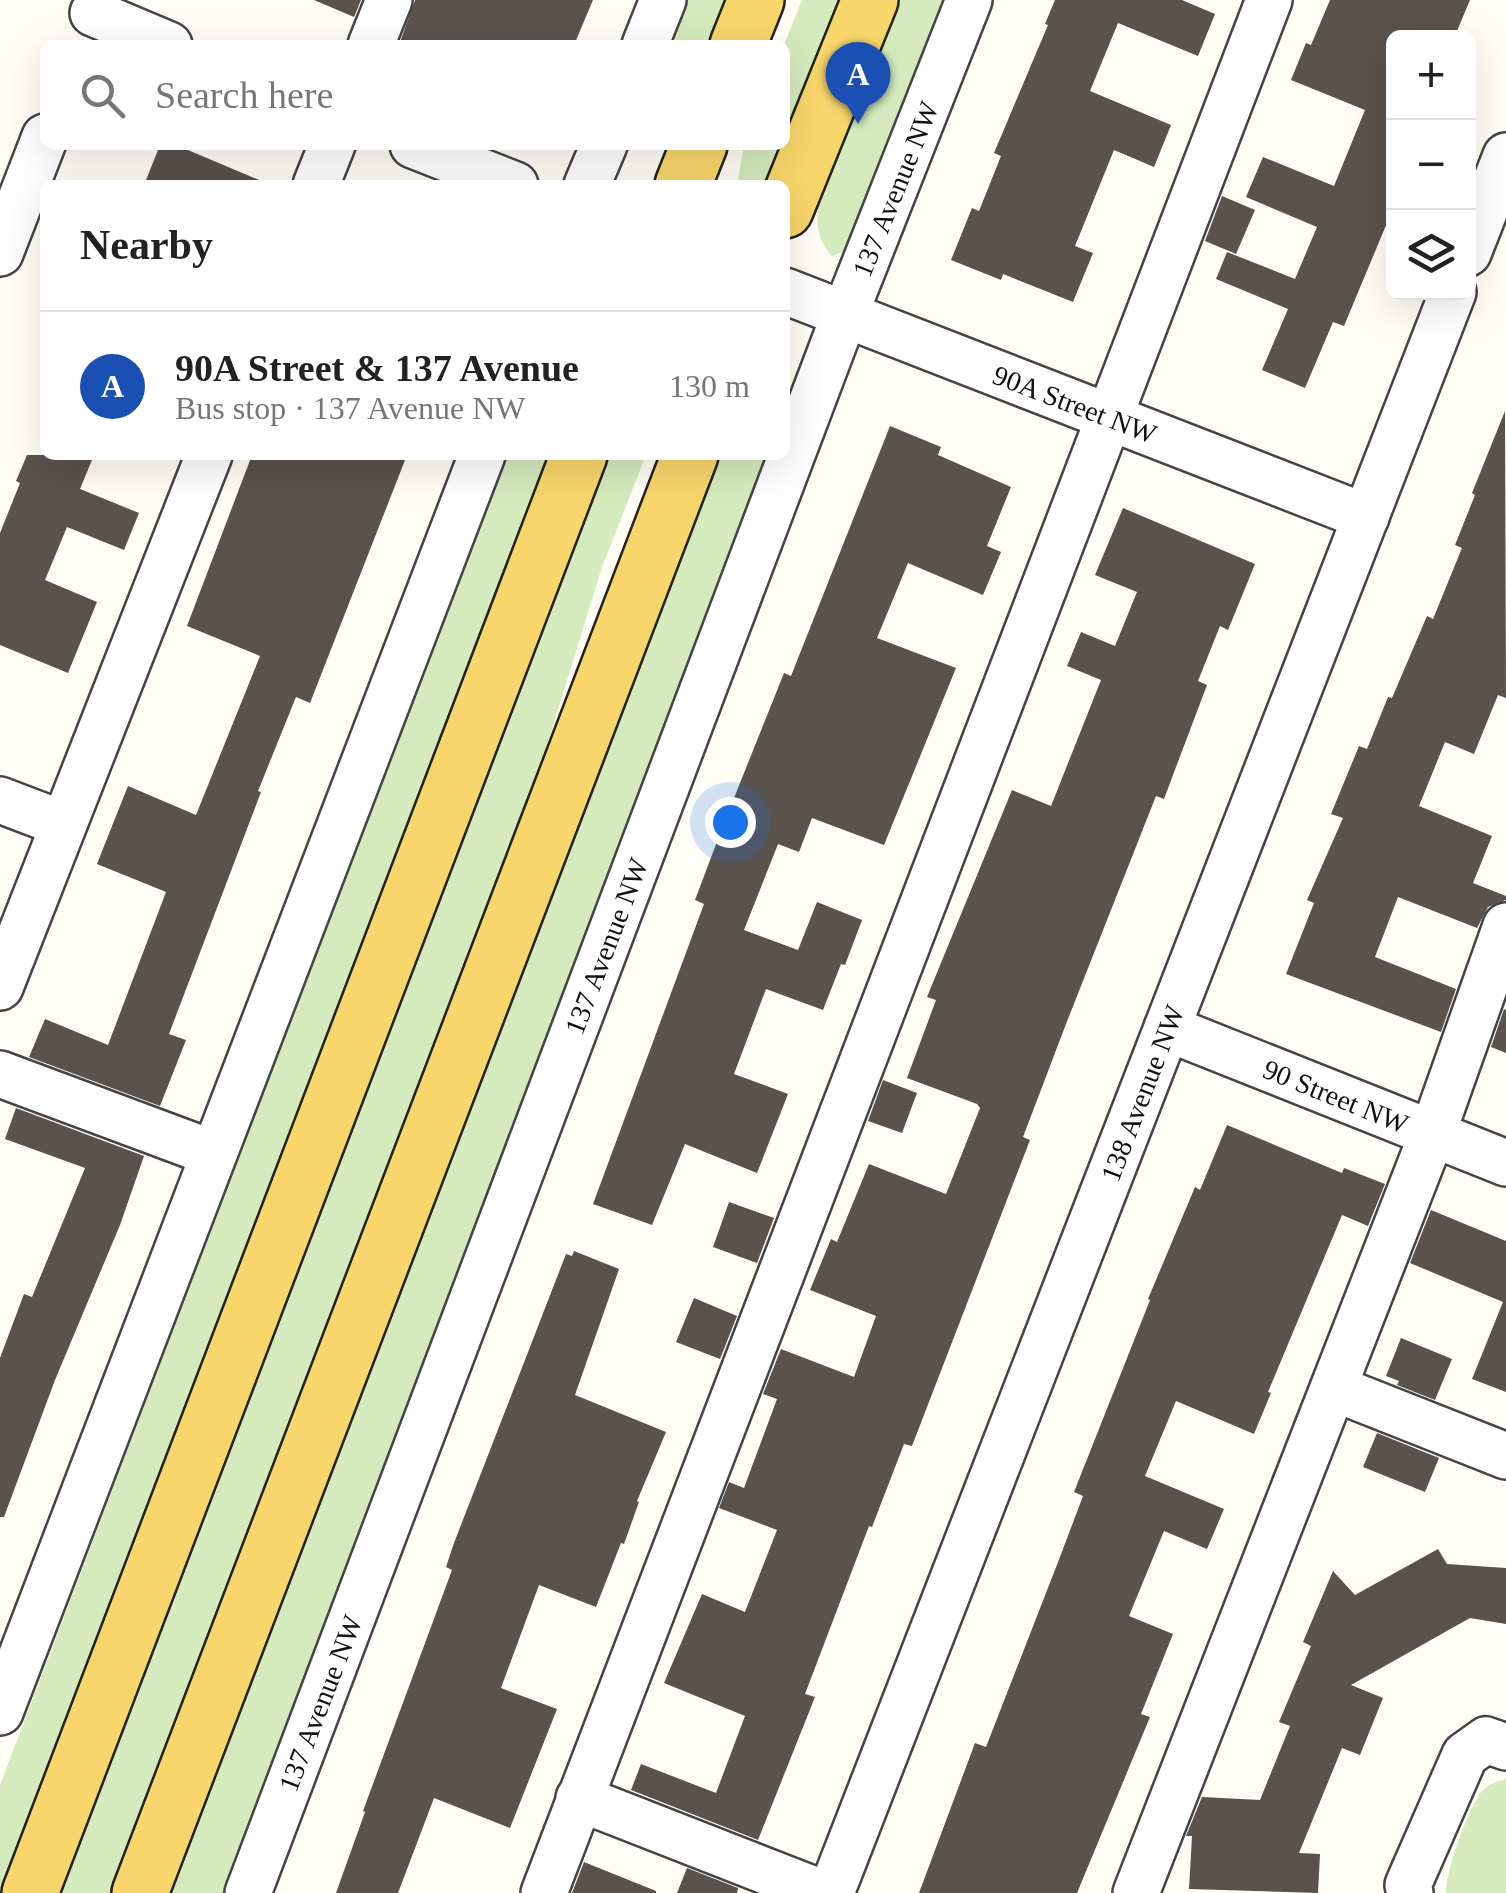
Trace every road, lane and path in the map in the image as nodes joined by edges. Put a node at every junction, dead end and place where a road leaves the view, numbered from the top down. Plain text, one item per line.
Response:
1 (389, 0) edge
2 (663, 0) edge
3 (756, 0) edge
4 (870, 0) edge
5 (969, 0) edge
6 (1269, 0) edge
7 (91, 19) edge
8 (155, 40) edge
9 (373, 40) edge
10 (647, 40) edge
11 (740, 40) edge
12 (40, 150) edge
13 (330, 150) edge
14 (426, 150) edge
15 (602, 150) edge
16 (696, 150) edge
17 (1506, 156) edge
18 (318, 180) edge
19 (502, 180) edge
20 (589, 180) edge
21 (684, 180) edge
22 (790, 198) edge
23 (1476, 233) edge
24 (0, 253) edge
25 (790, 292) edge
26 (1450, 300) edge
27 (845, 314) junction
28 (1109, 418) junction
29 (790, 459) edge
30 (207, 460) edge
31 (480, 460) edge
32 (576, 460) edge
33 (688, 460) edge
34 (790, 460) edge
35 (1366, 517) junction
36 (0, 800) edge
37 (63, 824) junction
38 (1506, 926) edge
39 (0, 987) edge
40 (1167, 1028) junction
41 (0, 1074) edge
42 (1432, 1135) junction
43 (212, 1152) junction
44 (1506, 1163) edge
45 (1334, 1388) junction
46 (1506, 1456) edge
47 (0, 1712) edge
48 (1506, 1747) edge
49 (580, 1798) junction
50 (30, 1893) edge
51 (140, 1893) edge
52 (248, 1893) edge
53 (544, 1893) edge
54 (822, 1893) edge
55 (831, 1893) edge
56 (1136, 1893) edge
57 (1410, 1893) edge

1 - 9 street
2 - 10 street
3 - 11 main road
4 - 22 main road
5 - 27 street, 137 Avenue NW
6 - 28 street
7 - 8 street
12 - 24 street
13 - 18 street
14 - 19 street
15 - 20 street
16 - 21 main road
17 - 23 street
25 - 27 street, 90A Street NW
26 - 35 street, 138 Avenue NW
27 - 28 street, 90A Street NW
27 - 29 street, 137 Avenue NW
28 - 35 street, 90A Street NW
28 - 49 street
30 - 37 street
31 - 43 street
32 - 50 main road
33 - 51 main road
34 - 52 street, 137 Avenue NW
35 - 40 street, 138 Avenue NW
36 - 37 street
37 - 39 street
38 - 42 street
40 - 42 street, 90 Street NW
40 - 55 street, 138 Avenue NW
41 - 43 street
42 - 44 street, 90 Street NW
42 - 45 street
43 - 47 street
45 - 46 street
45 - 56 street
48 - 57 street
49 - 53 street
49 - 54 street

